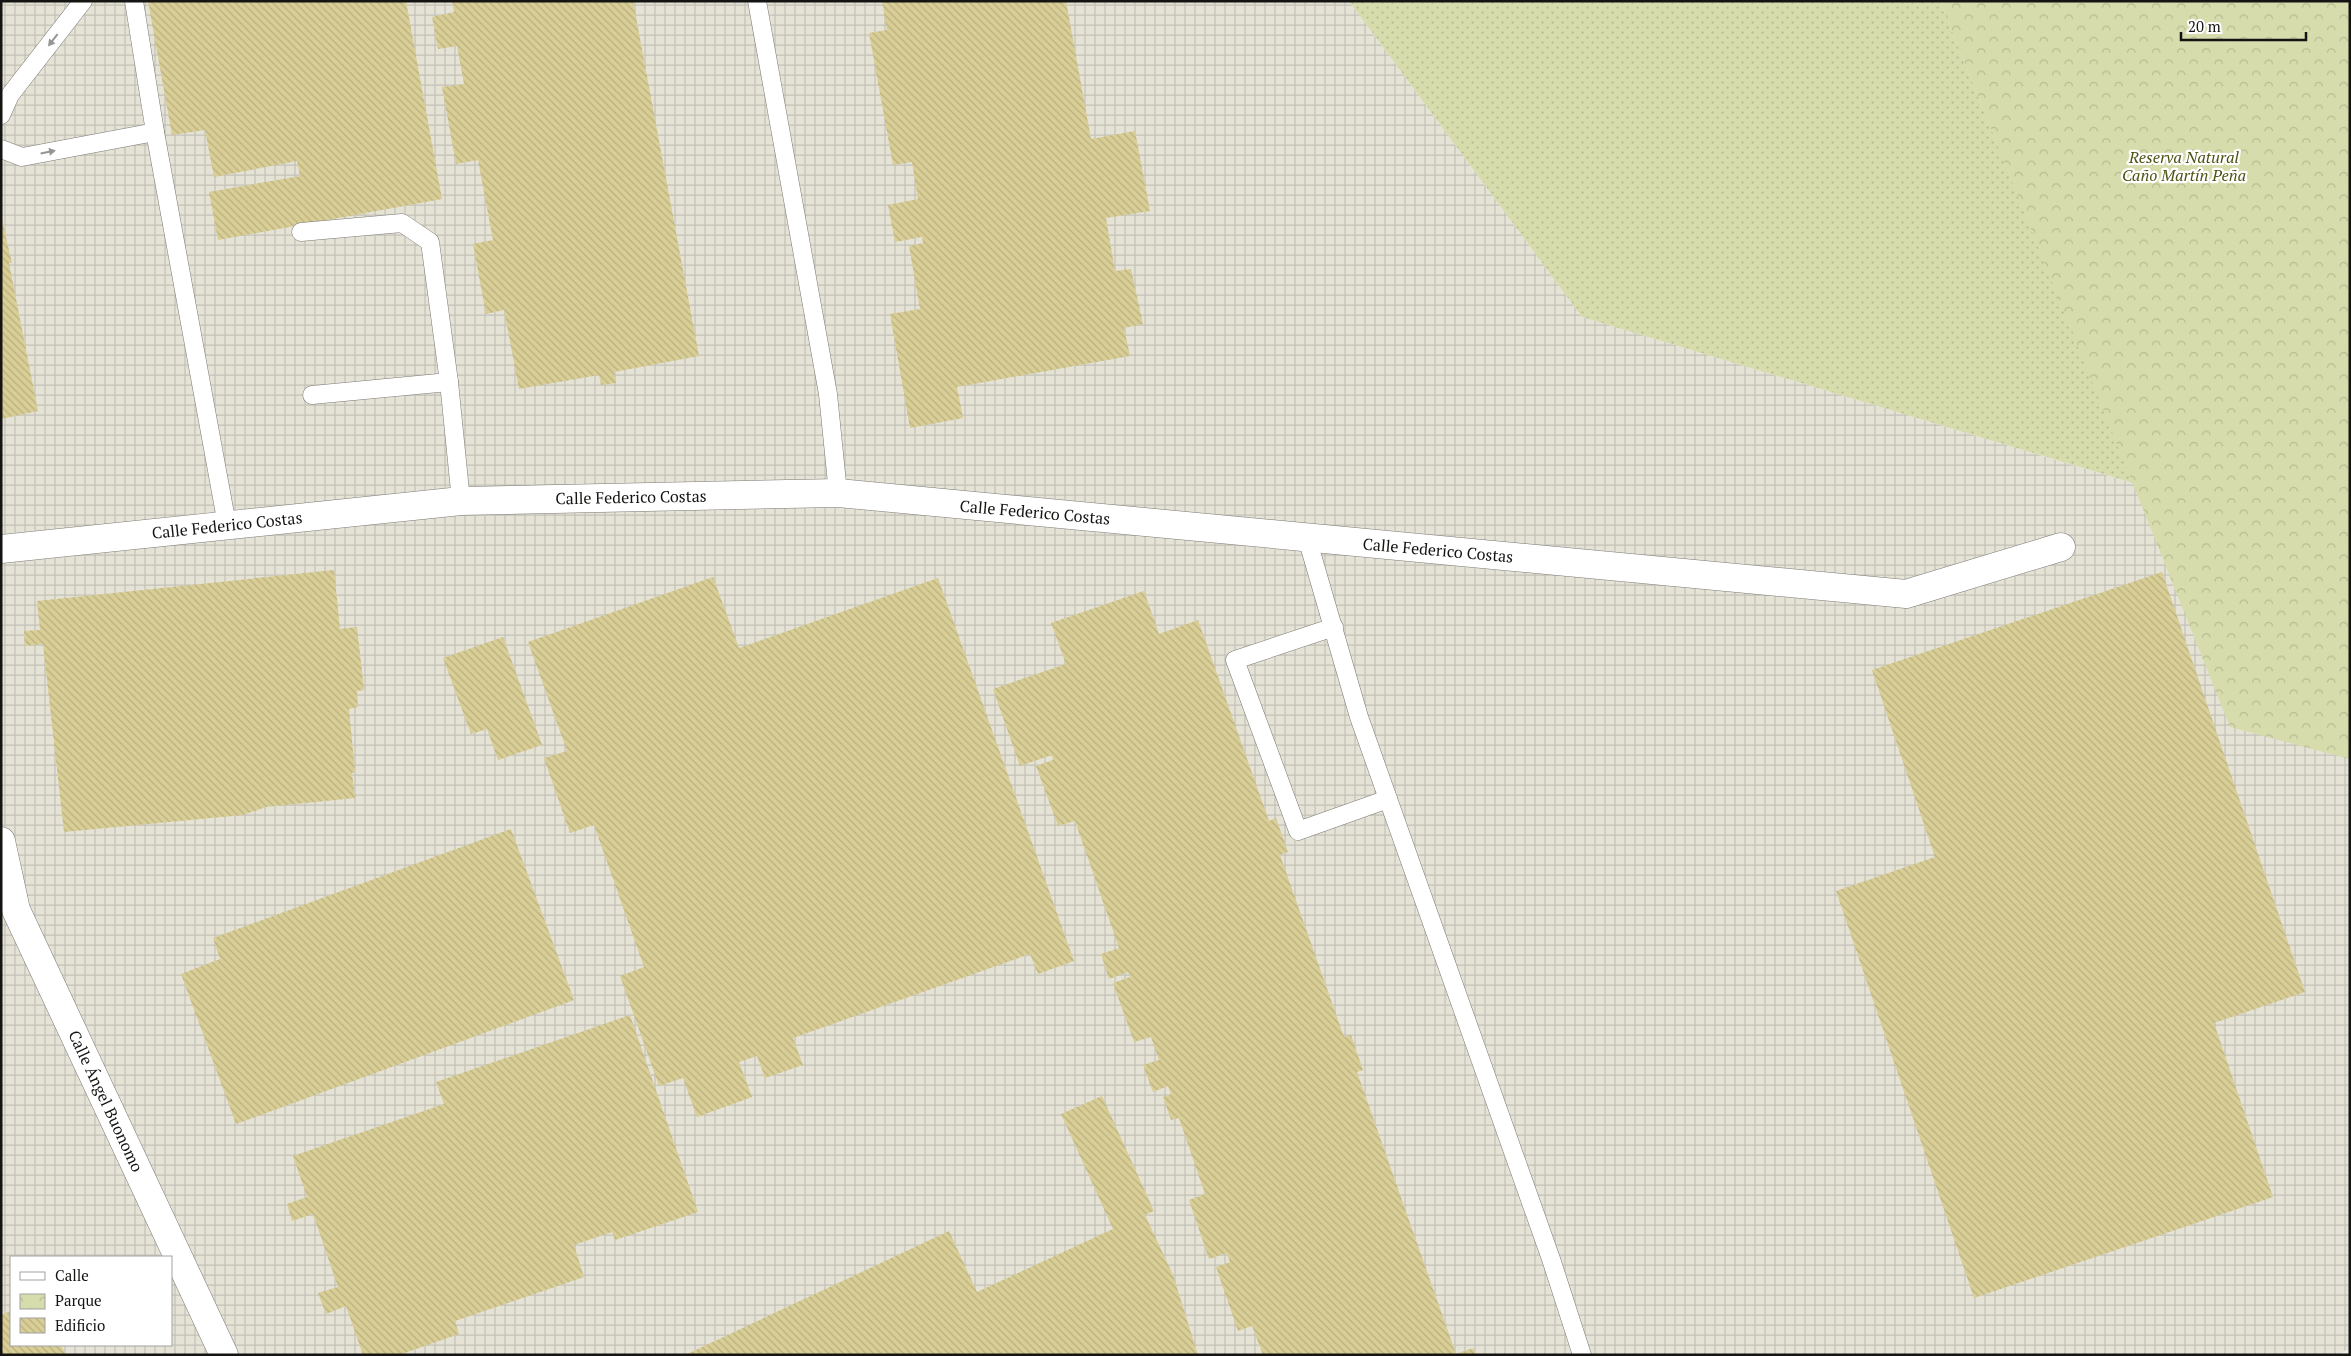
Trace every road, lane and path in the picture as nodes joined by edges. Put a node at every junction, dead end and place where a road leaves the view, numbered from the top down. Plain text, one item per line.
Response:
1 (83, 1) edge
2 (134, 1) edge
3 (757, 1) edge
4 (1, 115) edge
5 (155, 132) junction
6 (1, 150) edge
7 (301, 232) dead end
8 (449, 382) junction
9 (312, 395) dead end
10 (838, 493) junction
11 (461, 501) junction
12 (227, 525) junction
13 (1308, 538) junction
14 (2061, 547) dead end
15 (1, 549) edge
16 (1334, 627) junction
17 (1388, 799) junction
18 (1, 842) edge
19 (224, 1355) edge
20 (1582, 1355) edge

1 -> 4 lane
2 - 5 lane
3 - 10 lane
6 -> 5 lane
5 - 12 lane
7 - 8 lane
8 - 9 lane
8 - 11 lane
10 - 11 street, Calle Federico Costas
10 - 13 street, Calle Federico Costas
11 - 12 street, Calle Federico Costas
12 - 15 street, Calle Federico Costas
13 - 14 street, Calle Federico Costas
13 - 16 lane
16 - 17 lane
16 - 17 lane
17 - 20 lane
18 - 19 street, Calle Ángel Buonomo

